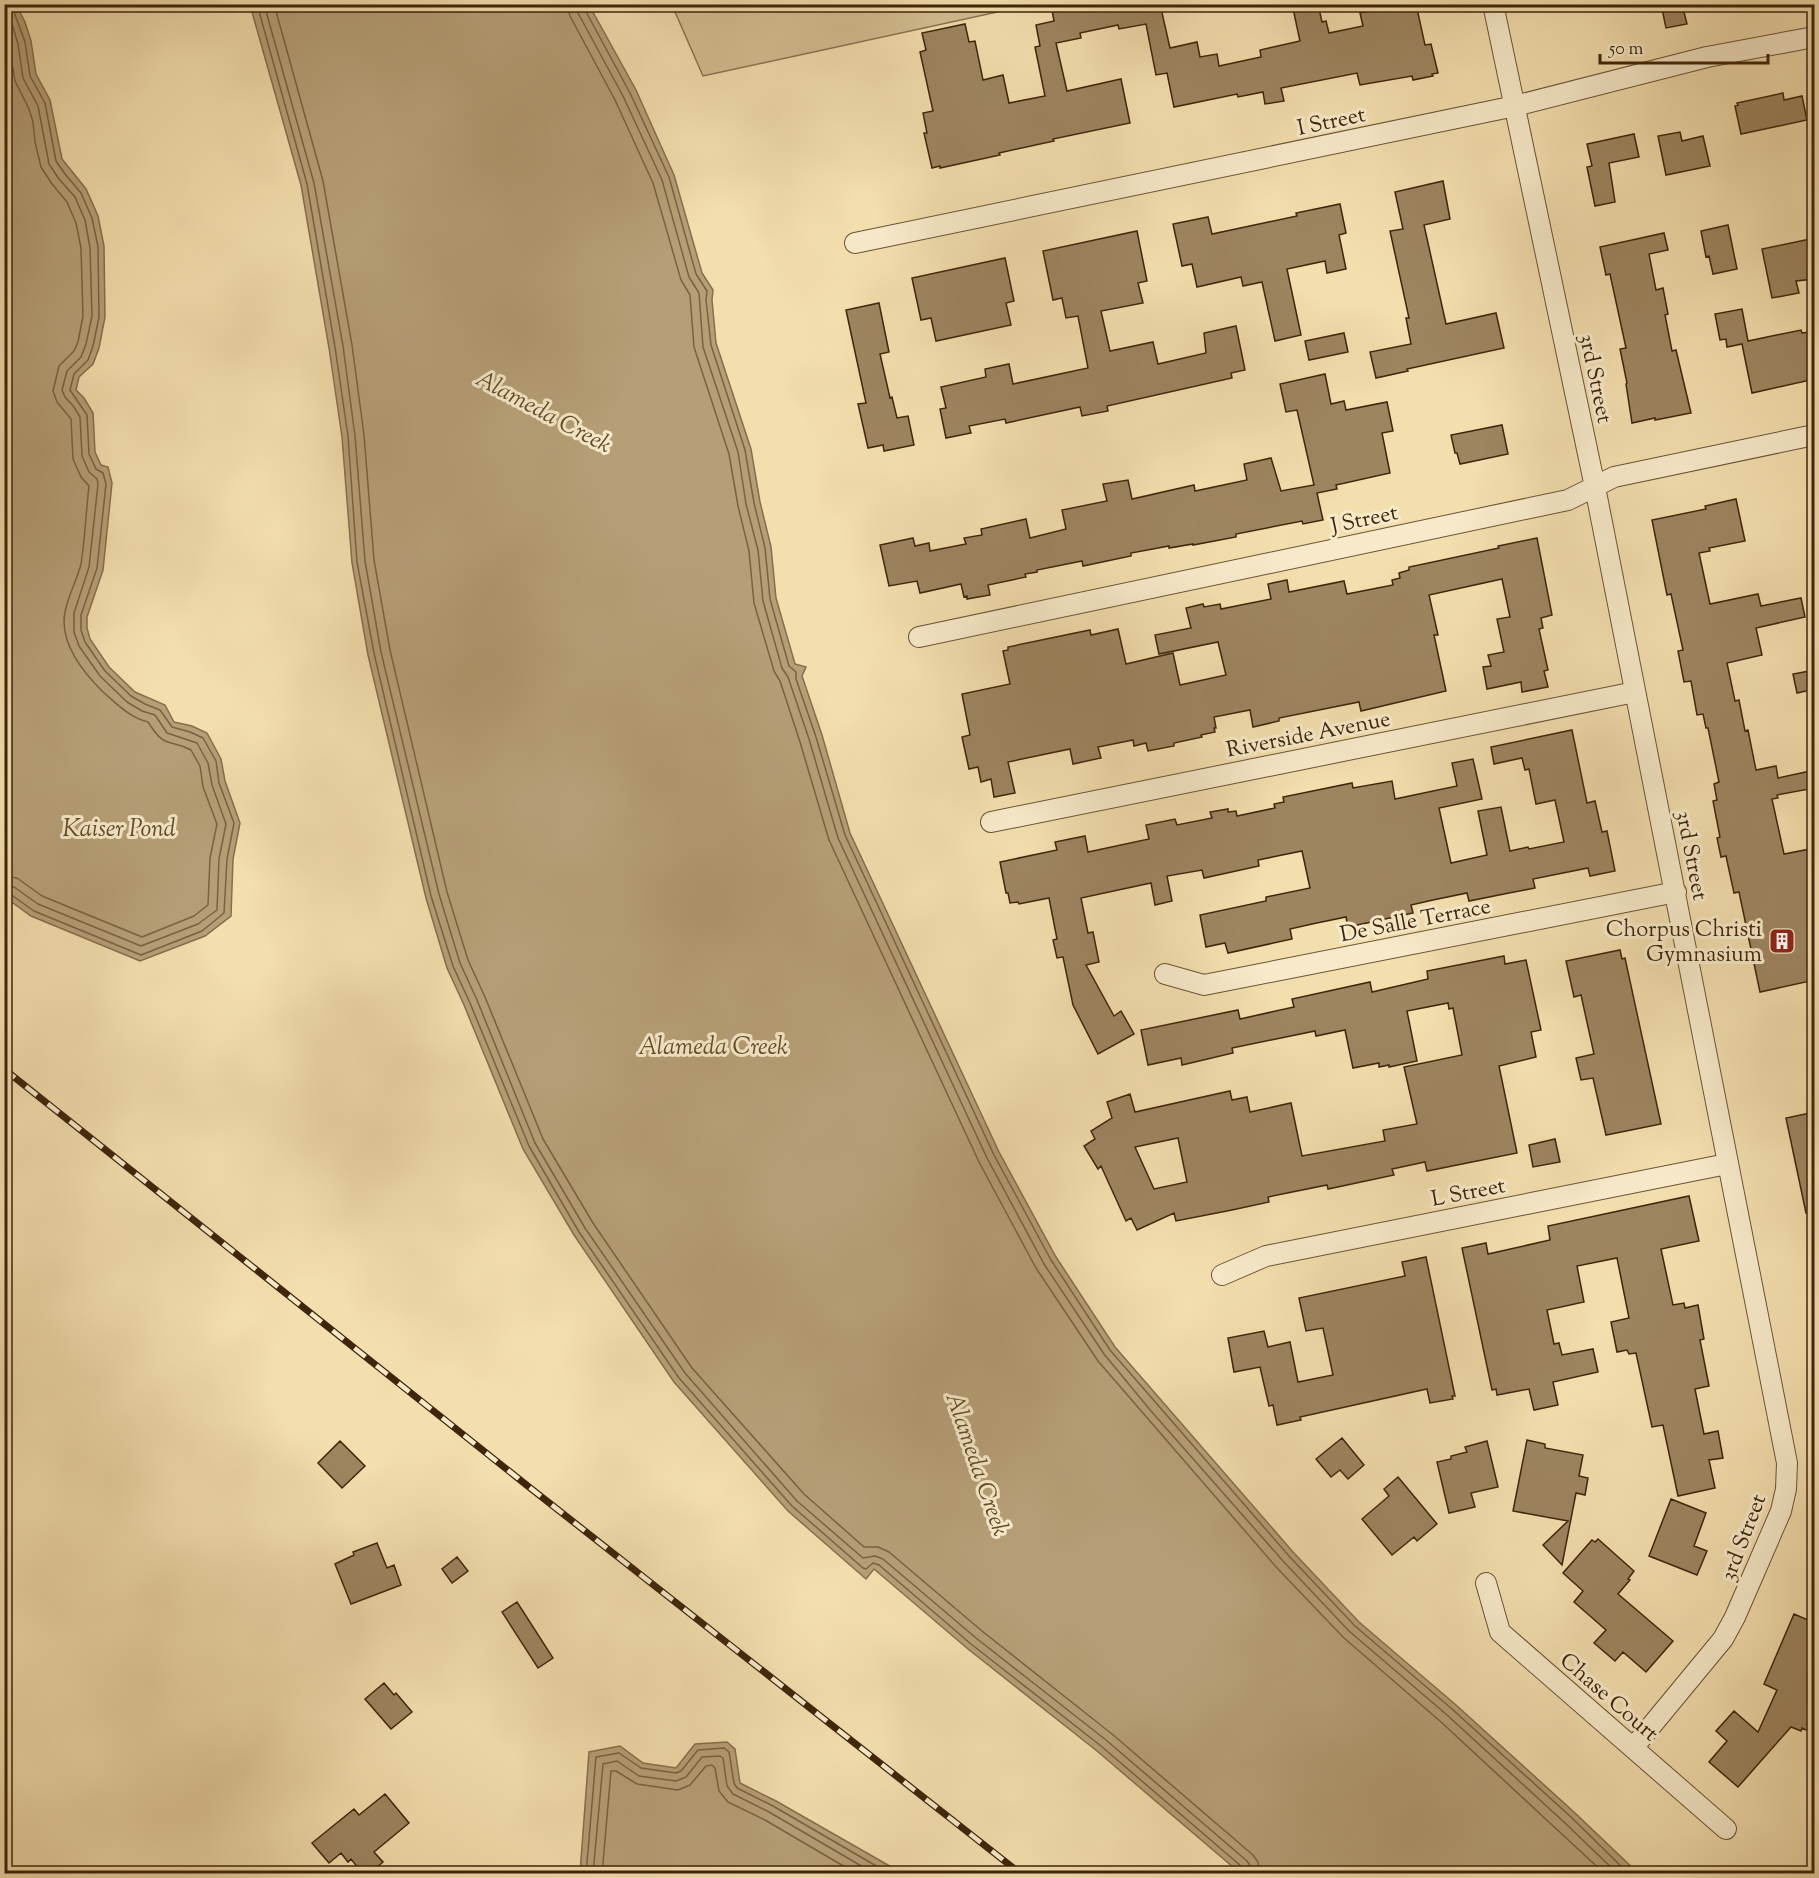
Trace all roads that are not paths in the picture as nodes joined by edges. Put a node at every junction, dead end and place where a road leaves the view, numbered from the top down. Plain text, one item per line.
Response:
1 (1493, 4) edge
2 (1815, 37) edge
3 (1515, 106) junction
4 (855, 243) dead end
5 (1815, 435) edge
6 (1595, 487) junction
7 (919, 637) dead end
8 (1635, 692) junction
9 (991, 822) dead end
10 (1676, 892) junction
11 (1165, 974) dead end
12 (1727, 1164) junction
13 (1222, 1275) dead end
14 (1486, 1583) dead end
15 (1633, 1748) junction
16 (1726, 1829) dead end

1 - 3 street, 3rd Street
2 - 3 street, I Street
3 - 4 street, I Street
3 - 6 street, 3rd Street
5 - 6 street, J Street
6 - 7 street, J Street
6 - 8 street, 3rd Street
8 - 9 street, Riverside Avenue
8 - 10 street, 3rd Street
10 - 11 street, De Salle Terrace
10 - 12 street, 3rd Street
12 - 13 street, L Street
12 - 15 street, 3rd Street
14 - 15 street, Chase Court
15 - 16 street, Chase Court

